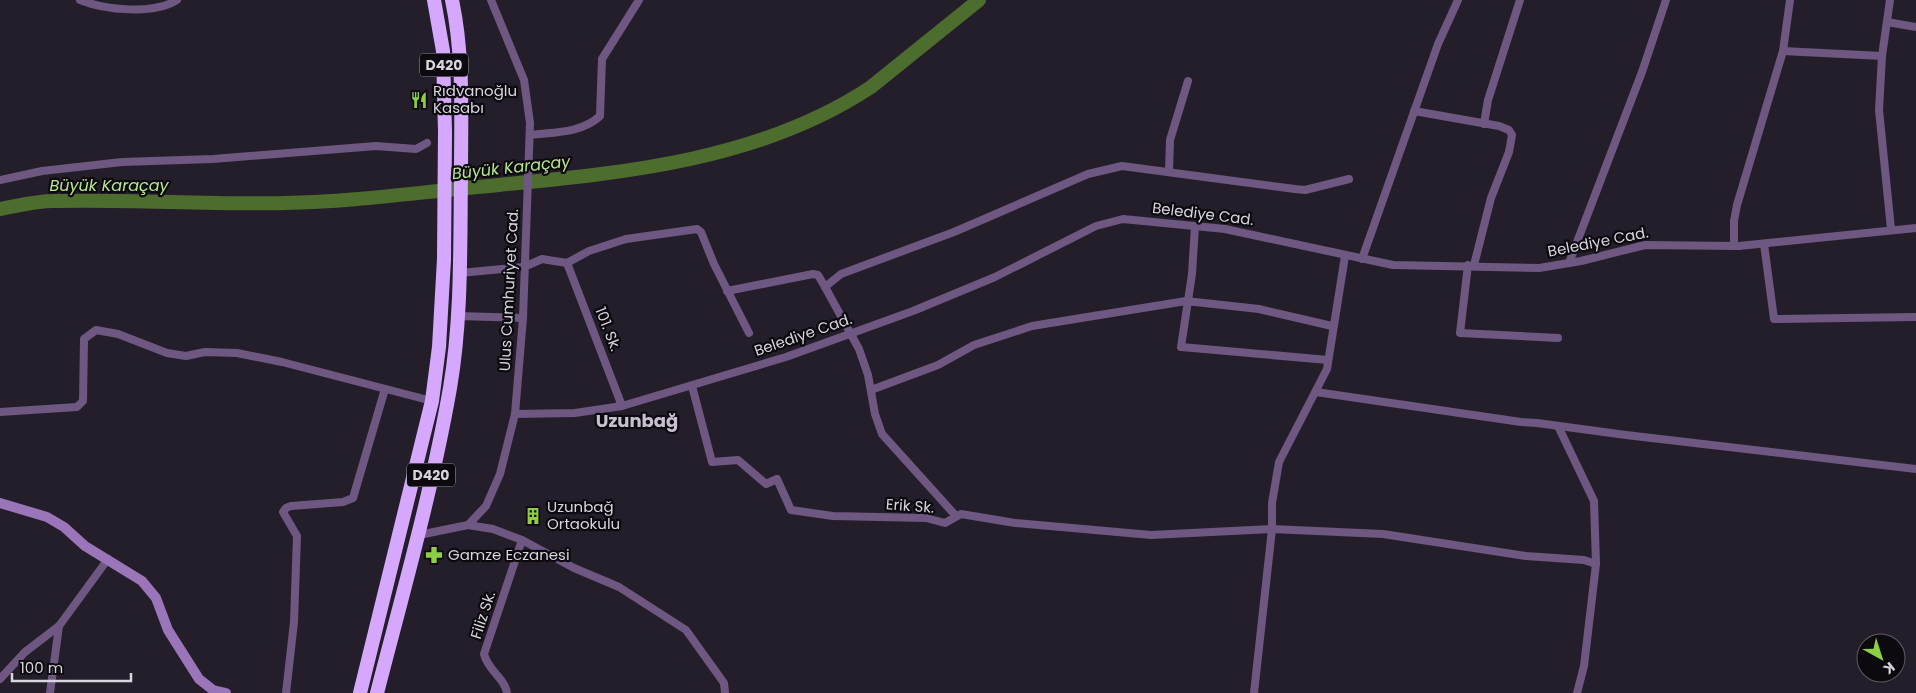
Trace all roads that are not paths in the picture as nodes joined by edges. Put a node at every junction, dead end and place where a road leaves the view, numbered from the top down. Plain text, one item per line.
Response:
1 (80, 0) edge
2 (177, 0) edge
3 (434, 0) edge
4 (452, 0) edge
5 (491, 0) edge
6 (639, 0) edge
7 (1458, 0) edge
8 (1520, 0) edge
9 (1666, 0) edge
10 (1790, 0) edge
11 (1888, 0) edge
12 (1887, 22) junction
13 (1916, 27) edge
14 (1783, 50) junction
15 (1882, 56) junction
16 (1188, 81) dead end
17 (1414, 111) junction
18 (1484, 124) junction
19 (531, 134) junction
20 (427, 143) dead end
21 (1169, 172) junction
22 (1349, 179) dead end
23 (0, 180) edge
24 (1195, 226) junction
25 (1916, 228) edge
26 (1891, 229) junction
27 (1764, 244) junction
28 (1734, 246) junction
29 (1345, 256) junction
30 (1362, 259) junction
31 (567, 263) junction
32 (1568, 263) junction
33 (1471, 265) junction
34 (524, 267) junction
35 (460, 273) junction
36 (825, 287) junction
37 (727, 291) junction
38 (1186, 301) junction
39 (457, 316) junction
40 (1916, 317) edge
41 (523, 318) junction
42 (1332, 326) junction
43 (749, 333) dead end
44 (851, 334) junction
45 (1558, 338) dead end
46 (1328, 360) junction
47 (692, 386) junction
48 (385, 389) junction
49 (871, 390) junction
50 (1316, 392) junction
51 (432, 401) junction
52 (622, 406) junction
53 (0, 412) edge
54 (515, 414) junction
55 (1558, 426) junction
56 (1916, 469) edge
57 (0, 503) edge
58 (956, 516) junction
59 (468, 525) junction
60 (1272, 529) junction
61 (418, 535) junction
62 (522, 540) junction
63 (108, 559) junction
64 (1596, 564) junction
65 (60, 626) junction
66 (0, 679) edge
67 (50, 693) edge
68 (226, 693) edge
69 (286, 693) edge
70 (360, 693) edge
71 (377, 693) edge
72 (507, 693) edge
73 (725, 693) edge
74 (1254, 693) edge
75 (1577, 693) edge

1 - 2 street
3 - 51 highway, D420
4 - 35 highway, D420
5 - 19 street, Ulus Cumhuriyet Cad.
6 - 19 street
7 - 17 street
8 - 18 street
9 - 32 street
10 - 14 street
11 - 12 street
12 - 13 street
12 - 15 street
14 - 15 street
14 - 28 street
15 - 26 street
16 - 21 street
17 - 18 street
17 - 30 street
18 - 33 street
19 - 34 street, Ulus Cumhuriyet Cad.
20 - 23 street
21 - 22 street
21 - 36 street
24 - 29 street, Belediye Cad.
24 - 38 street
24 - 44 street, Belediye Cad.
25 - 26 street, Belediye Cad.
26 - 27 street, Belediye Cad.
27 - 28 street, Belediye Cad.
27 - 40 street
28 - 32 street, Belediye Cad.
29 - 30 street, Belediye Cad.
29 - 42 street
30 - 33 street, Belediye Cad.
31 - 34 street
31 - 37 street
31 - 52 street, 101. Sk.
32 - 33 street, Belediye Cad.
33 - 45 street
34 - 35 street
34 - 41 street, Ulus Cumhuriyet Cad.
35 - 39 highway, D420
36 - 37 street
36 - 44 street
37 - 43 street
38 - 42 street
38 - 46 street
38 - 49 street
39 - 41 street
39 - 61 highway, D420
41 - 54 street, Ulus Cumhuriyet Cad.
42 - 46 street
44 - 47 street, Belediye Cad.
44 - 49 street
46 - 50 street
47 - 52 street, Belediye Cad.
47 - 58 street, Erik Sk.
48 - 51 street
48 - 53 street
48 - 69 street
49 - 58 street
50 - 55 street
50 - 60 street
51 - 70 highway
52 - 54 street, Belediye Cad.
54 - 59 street, Ulus Cumhuriyet Cad.
55 - 56 street
55 - 64 street
57 - 63 street
58 - 60 street, Erik Sk.
59 - 61 street
59 - 62 street
60 - 64 street, Erik Sk.
60 - 74 street
61 - 71 highway, D420
62 - 72 street, Filiz Sk.
62 - 73 street
63 - 65 street
63 - 68 street
64 - 75 street
65 - 66 street
65 - 67 street

